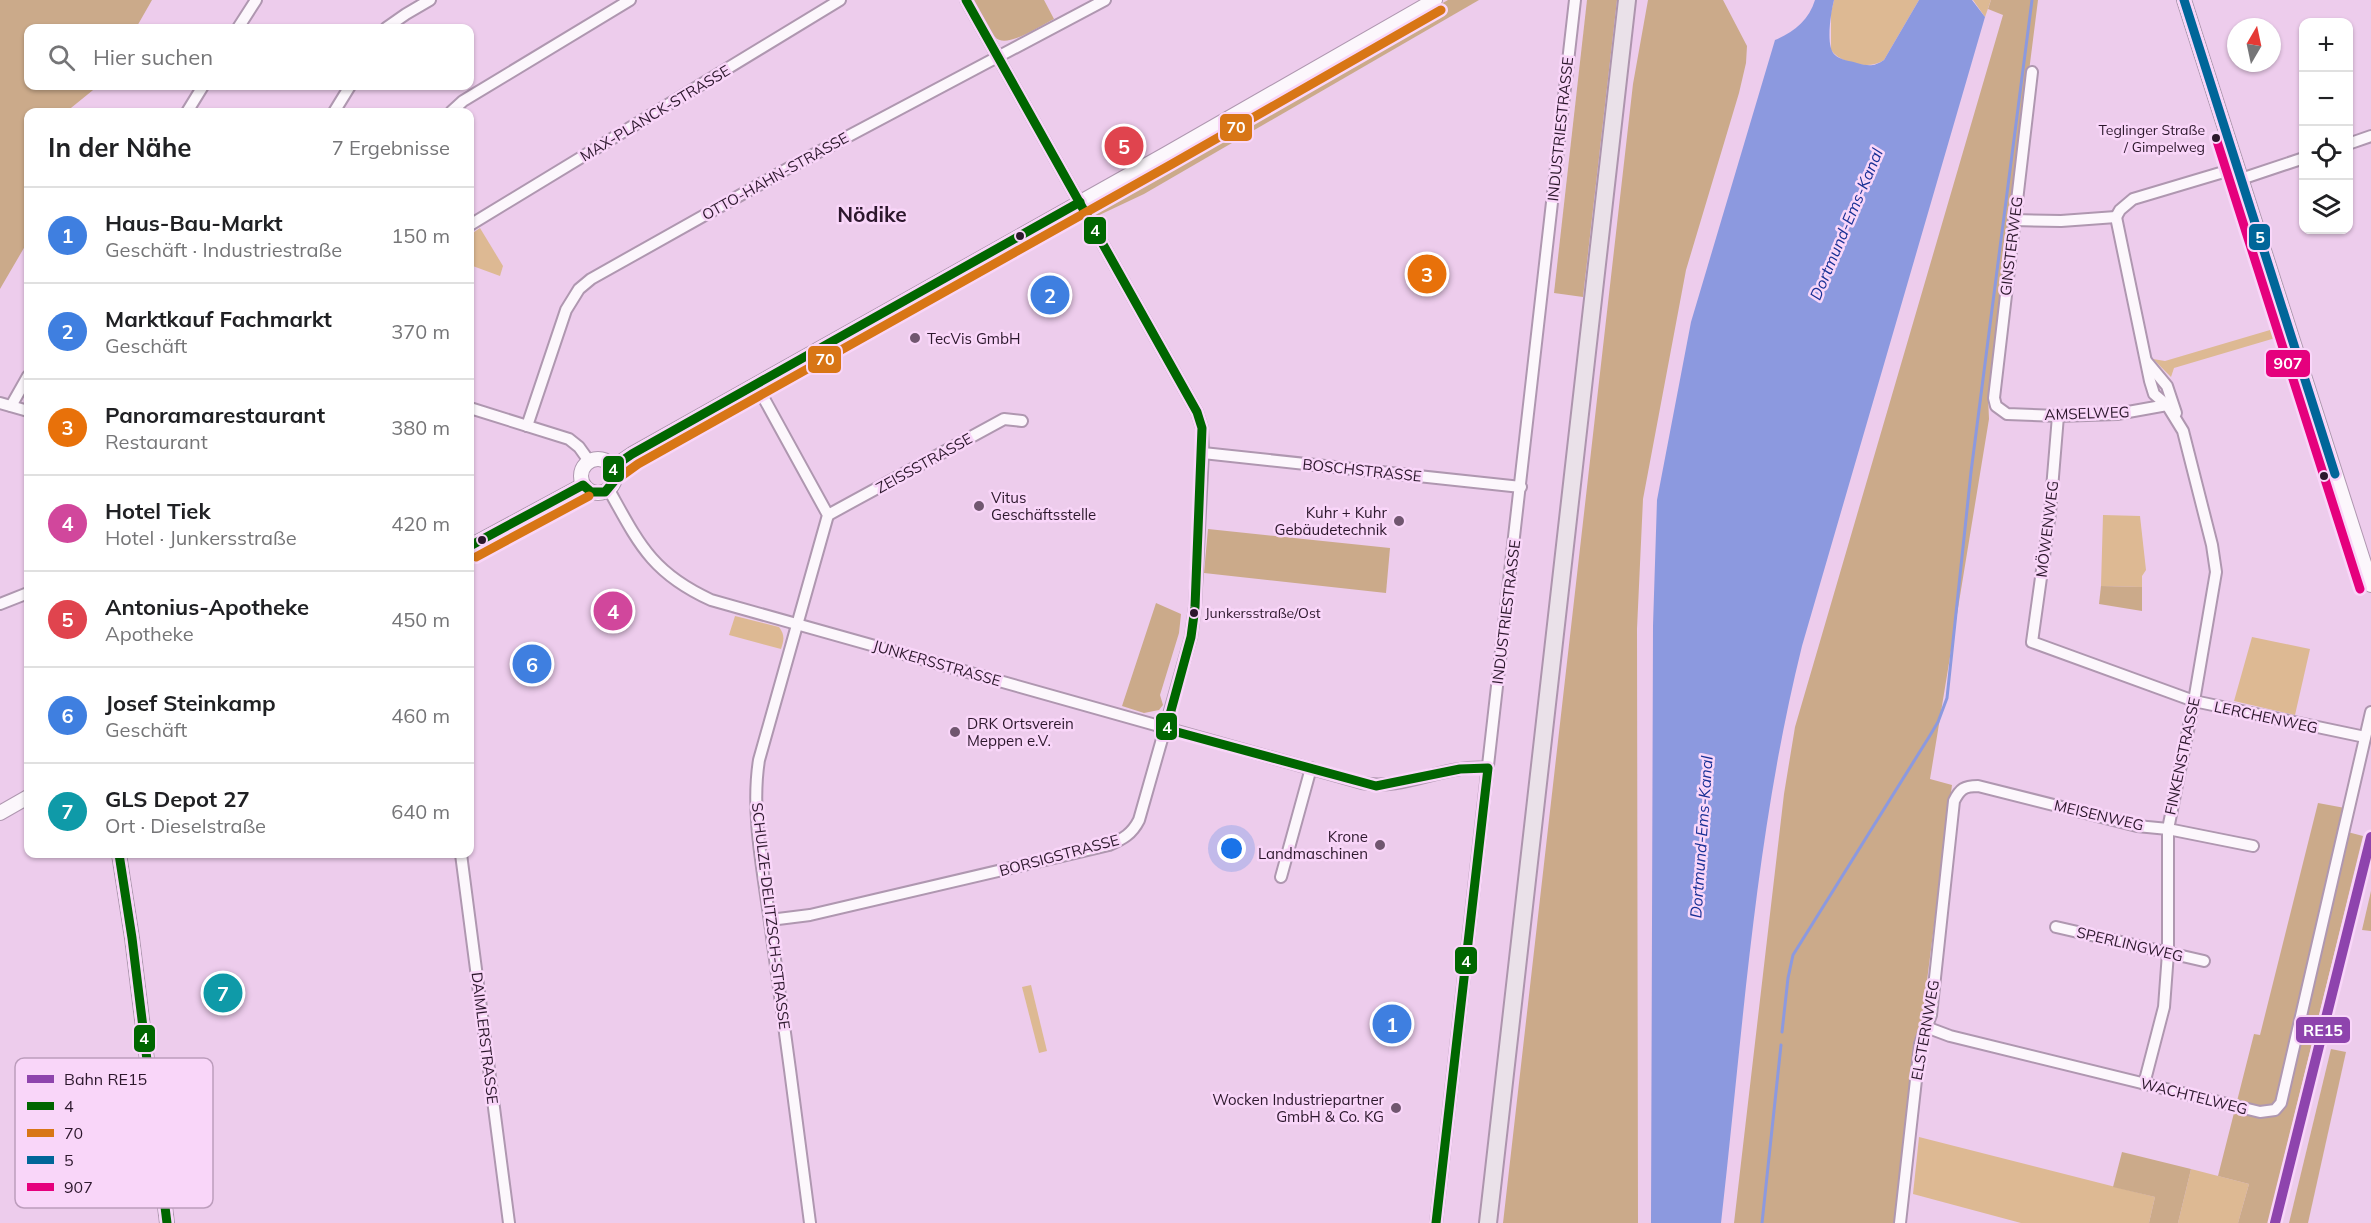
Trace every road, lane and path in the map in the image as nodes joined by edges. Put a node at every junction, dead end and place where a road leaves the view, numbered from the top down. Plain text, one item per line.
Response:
1 (256, 0) edge
2 (430, 0) edge
3 (630, 0) edge
4 (840, 0) edge
5 (966, 0) edge
6 (1105, 0) edge
7 (1435, 0) edge
8 (1575, 0) edge
9 (1627, 0) edge
10 (1632, 0) edge
11 (2184, 0) edge
12 (241, 24) edge
13 (392, 24) edge
14 (1621, 49) junction
15 (998, 56) junction
16 (2032, 72) dead end
17 (201, 90) edge
18 (348, 90) edge
19 (189, 108) edge
20 (336, 108) edge
21 (455, 108) edge
22 (2371, 136) edge
23 (2353, 143) edge
24 (2299, 159) edge
25 (2239, 173) junction
26 (1080, 202) junction
27 (2116, 217) junction
28 (2014, 220) junction
29 (474, 223) edge
30 (2145, 359) junction
31 (24, 381) edge
32 (756, 384) junction
33 (5, 404) edge
34 (2167, 405) junction
35 (474, 409) edge
36 (24, 410) edge
37 (2007, 414) joint
38 (2058, 416) junction
39 (1022, 421) dead end
40 (527, 426) junction
41 (2183, 431) junction
42 (1203, 453) junction
43 (589, 461) junction
44 (613, 467) junction
45 (583, 485) junction
46 (1521, 487) junction
47 (609, 490) junction
48 (828, 515) junction
49 (474, 544) edge
50 (2371, 585) edge
51 (24, 595) edge
52 (0, 604) edge
53 (797, 624) junction
54 (2032, 642) joint
55 (2194, 701) junction
56 (2371, 712) edge
57 (1166, 729) junction
58 (2366, 737) junction
59 (1311, 768) junction
60 (1488, 768) junction
61 (24, 799) edge
62 (1954, 801) joint
63 (0, 813) edge
64 (2168, 829) junction
65 (2253, 846) dead end
66 (120, 858) edge
67 (462, 858) edge
68 (1281, 877) dead end
69 (770, 920) junction
70 (2056, 927) dead end
71 (2168, 953) junction
72 (2204, 961) dead end
73 (1926, 1027) junction
74 (147, 1058) edge
75 (2144, 1084) junction
76 (165, 1208) edge
77 (167, 1223) edge
78 (509, 1223) edge
79 (810, 1223) edge
80 (1436, 1223) edge
81 (1488, 1223) edge
82 (1900, 1223) edge

1 - 12 street
2 - 13 street
3 - 21 street
4 - 29 street, MAX-PLANCK-STRASSE
5 - 15 street, BORSIGSTRASSE
6 - 15 street, OTTO-HAHN-STRASSE
7 - 26 street
8 - 46 street, INDUSTRIESTRASSE
9 - 14 main road
10 - 14 main road
11 - 25 street
14 - 81 main road
15 - 26 street, BORSIGSTRASSE
15 - 40 street, OTTO-HAHN-STRASSE
16 - 28 street, GINSTERWEG
17 - 19 street
18 - 20 street
22 - 23 street
24 - 25 street
25 - 27 street
25 - 50 street
26 - 32 street
26 - 42 street, BORSIGSTRASSE
27 - 28 street
27 - 30 street, FINKENSTRASSE
28 - 37 street, GINSTERWEG
30 - 34 street, FINKENSTRASSE
30 - 41 street, FINKENSTRASSE
31 - 33 street
32 - 44 street
32 - 48 street
33 - 36 street
34 - 38 street, AMSELWEG
34 - 41 street, FINKENSTRASSE
35 - 40 street
37 - 38 street, AMSELWEG
38 - 54 street, MÖWENWEG
39 - 48 street, ZEISSSTRASSE
40 - 43 street
41 - 55 street, FINKENSTRASSE
42 - 46 street, BOSCHSTRASSE
42 - 57 street, BORSIGSTRASSE
43 - 44 street
43 - 45 street
44 - 47 street
45 - 47 street
45 - 49 street
46 - 60 street, INDUSTRIESTRASSE
47 - 53 street, JUNKERSSTRASSE
48 - 53 street, SCHULZE-DELITZSCH-STRASSE
51 - 52 street
53 - 57 street, JUNKERSSTRASSE
53 - 69 street, SCHULZE-DELITZSCH-STRASSE
54 - 55 street, LERCHENWEG
55 - 58 street, LERCHENWEG
55 - 64 street, FINKENSTRASSE
56 - 58 street, WACHTELWEG
57 - 59 street, JUNKERSSTRASSE
57 - 69 street, BORSIGSTRASSE
58 - 75 street, WACHTELWEG
59 - 60 street, JUNKERSSTRASSE
59 - 68 street
60 - 80 street, INDUSTRIESTRASSE
61 - 63 street
62 - 64 street, MEISENWEG
62 - 73 street, ELSTERNWEG
64 - 65 street, MEISENWEG
64 - 71 street, FINKENSTRASSE
66 - 74 street
67 - 78 street, DAIMLERSTRASSE
69 - 79 street, SCHULZE-DELITZSCH-STRASSE
70 - 71 street, SPERLINGWEG
71 - 72 street, SPERLINGWEG
71 - 75 street, FINKENSTRASSE
73 - 75 street, WACHTELWEG
73 - 82 street, ELSTERNWEG
76 - 77 street

